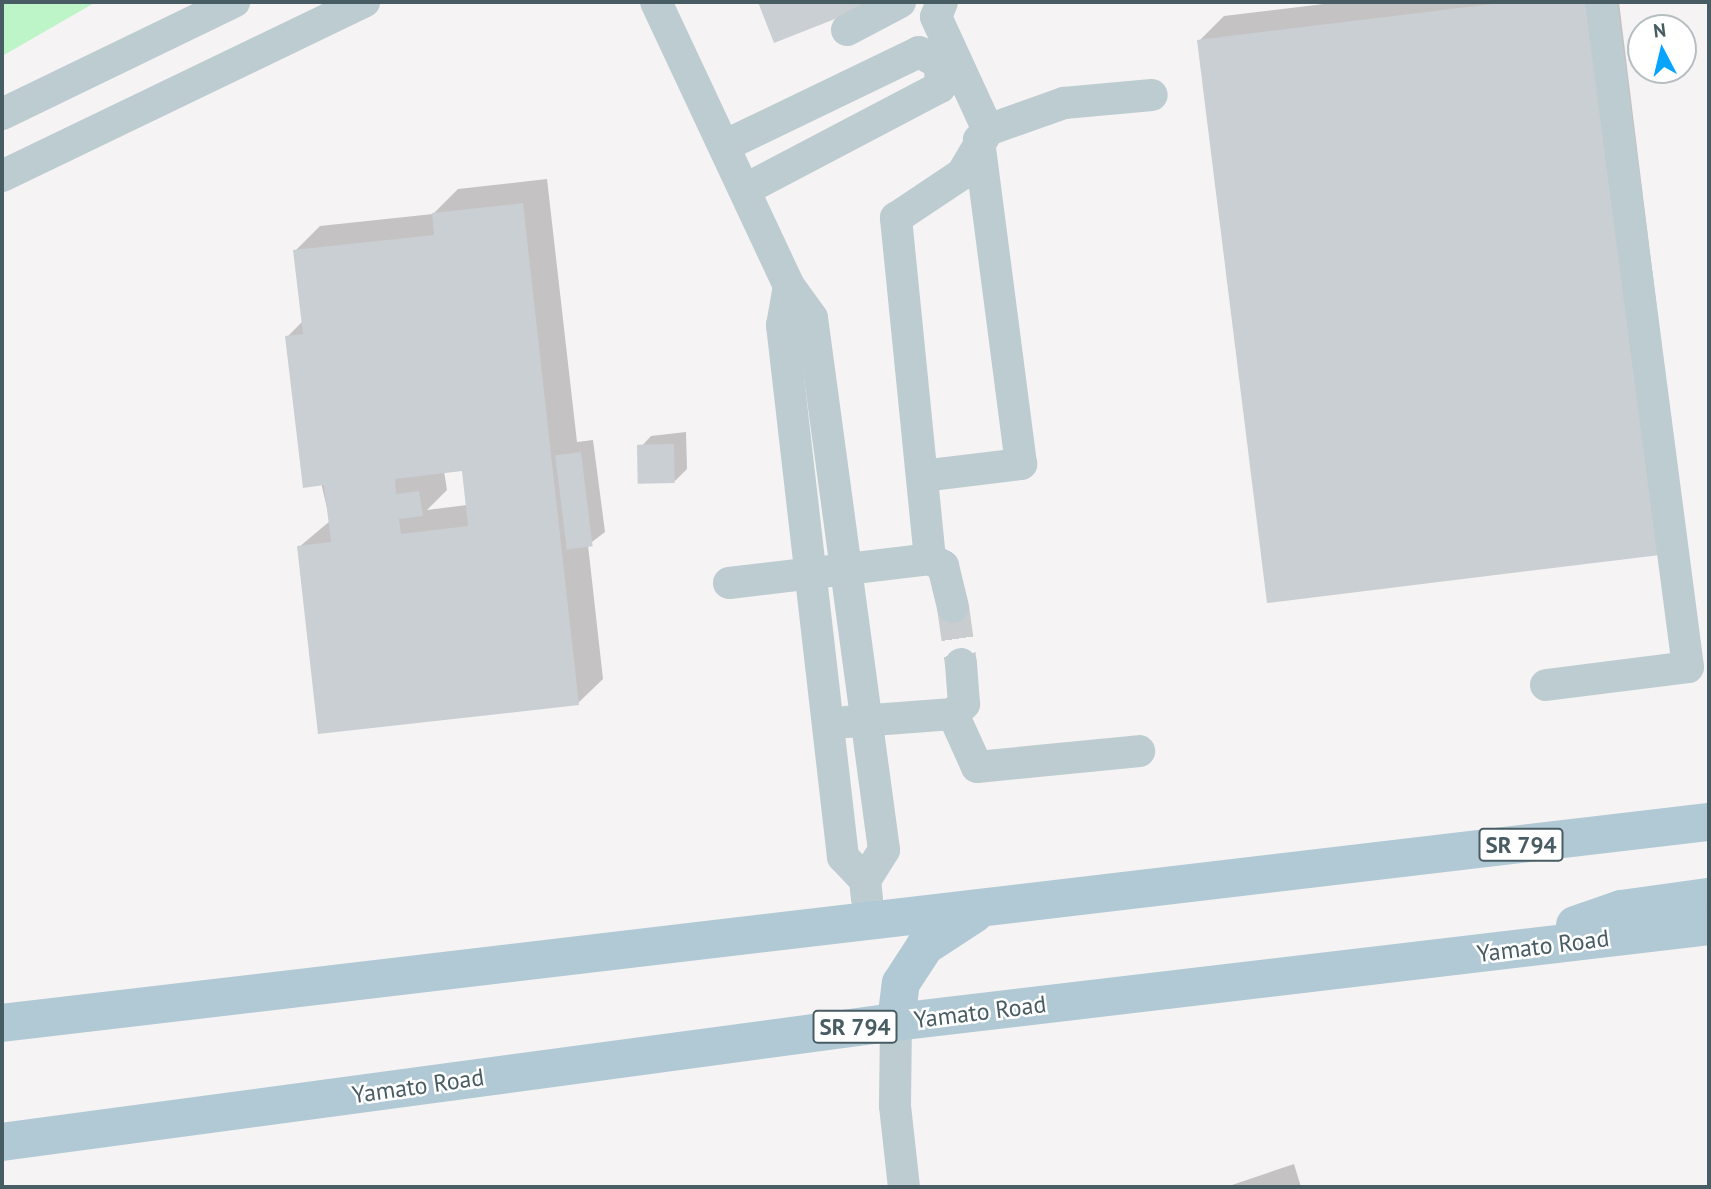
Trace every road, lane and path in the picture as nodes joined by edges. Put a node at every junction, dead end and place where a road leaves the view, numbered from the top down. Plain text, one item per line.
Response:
1 (234, 2) edge
2 (364, 2) edge
3 (656, 2) edge
4 (900, 2) edge
5 (1601, 2) edge
6 (933, 7) edge
7 (847, 30) dead end
8 (947, 61) junction
9 (1152, 95) dead end
10 (2, 114) edge
11 (984, 135) junction
12 (726, 145) junction
13 (2, 176) edge
14 (746, 189) junction
15 (789, 286) junction
16 (922, 475) junction
17 (930, 559) junction
18 (846, 569) junction
19 (810, 574) junction
20 (729, 583) dead end
21 (953, 607) tunnel mouth
22 (961, 664) tunnel mouth
23 (1546, 685) dead end
24 (953, 714) junction
25 (866, 720) junction
26 (827, 724) junction
27 (1139, 751) dead end
28 (1709, 822) edge
29 (865, 880) junction
30 (1709, 897) edge
31 (978, 911) junction
32 (870, 923) junction
33 (1709, 926) edge
34 (1540, 946) junction
35 (896, 1022) junction
36 (2, 1023) edge
37 (2, 1142) edge
38 (904, 1187) edge

1 - 10 street
2 - 13 street
3 - 12 street
4 - 7 street
5 - 23 street
6 - 8 street
8 - 11 street
8 - 12 street
8 - 14 street
9 - 11 street
11 - 16 street
11 - 16 street
12 - 14 street
14 - 15 street
15 - 18 street
15 - 19 street
16 - 17 street
17 - 18 street
17 - 21 street
18 - 19 street
18 - 25 street
19 - 20 street
19 - 26 street
22 - 24 street
24 - 25 street
24 - 27 street
25 - 26 street
25 - 29 street
26 - 29 street
28 - 31 main road, SR 794
29 - 32 street
30 - 34 main road
31 - 32 main road, SR 794
31 - 35 main road
32 - 36 main road, SR 794
33 - 34 main road, Yamato Road / SR 794
34 - 35 main road, Yamato Road / SR 794
35 - 37 main road, Yamato Road / SR 794
35 - 38 street

